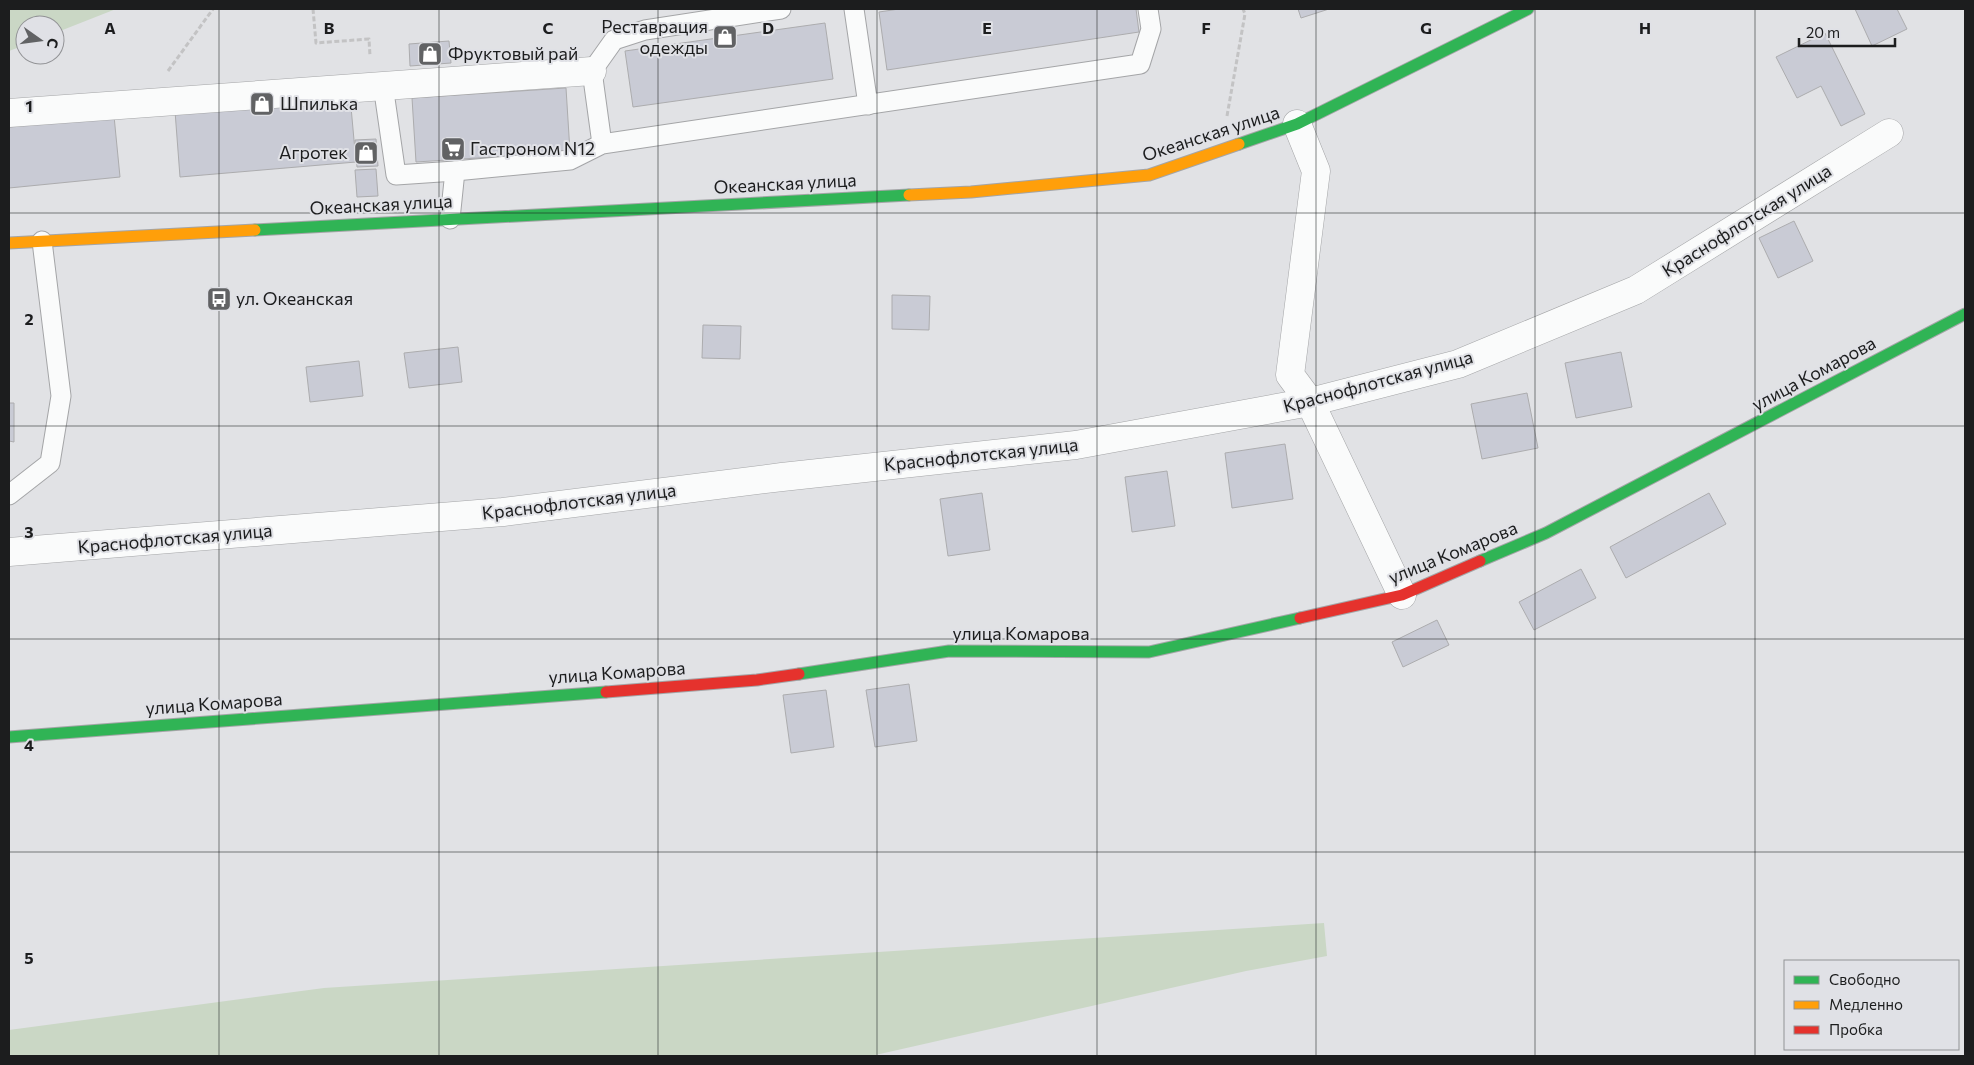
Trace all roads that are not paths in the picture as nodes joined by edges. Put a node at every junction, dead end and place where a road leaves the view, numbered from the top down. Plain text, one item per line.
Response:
1 (782, 9) edge
2 (854, 9) edge
3 (1148, 9) edge
4 (1528, 9) edge
5 (592, 70) junction
6 (378, 85) junction
7 (868, 105) junction
8 (9, 113) edge
9 (1297, 124) junction
10 (1889, 133) dead end
11 (602, 144) junction
12 (455, 171) junction
13 (450, 219) junction
14 (42, 241) junction
15 (9, 243) edge
16 (1965, 314) edge
17 (1310, 402) junction
18 (9, 495) edge
19 (9, 552) edge
20 (1402, 595) junction
21 (9, 737) edge

1 - 5 lane
2 - 7 lane
3 - 7 lane
4 - 9 street, Океанская улица
5 - 6 street
5 - 11 lane
6 - 8 street
6 - 12 lane
7 - 11 lane
9 - 13 street, Океанская улица
9 - 17 street
10 - 17 street, Краснофлотская улица
11 - 12 lane
12 - 13 lane
13 - 14 street, Океанская улица
14 - 15 street, Океанская улица
14 - 18 lane
16 - 20 street, улица Комарова
17 - 19 street, Краснофлотская улица
17 - 20 street
20 - 21 street, улица Комарова

